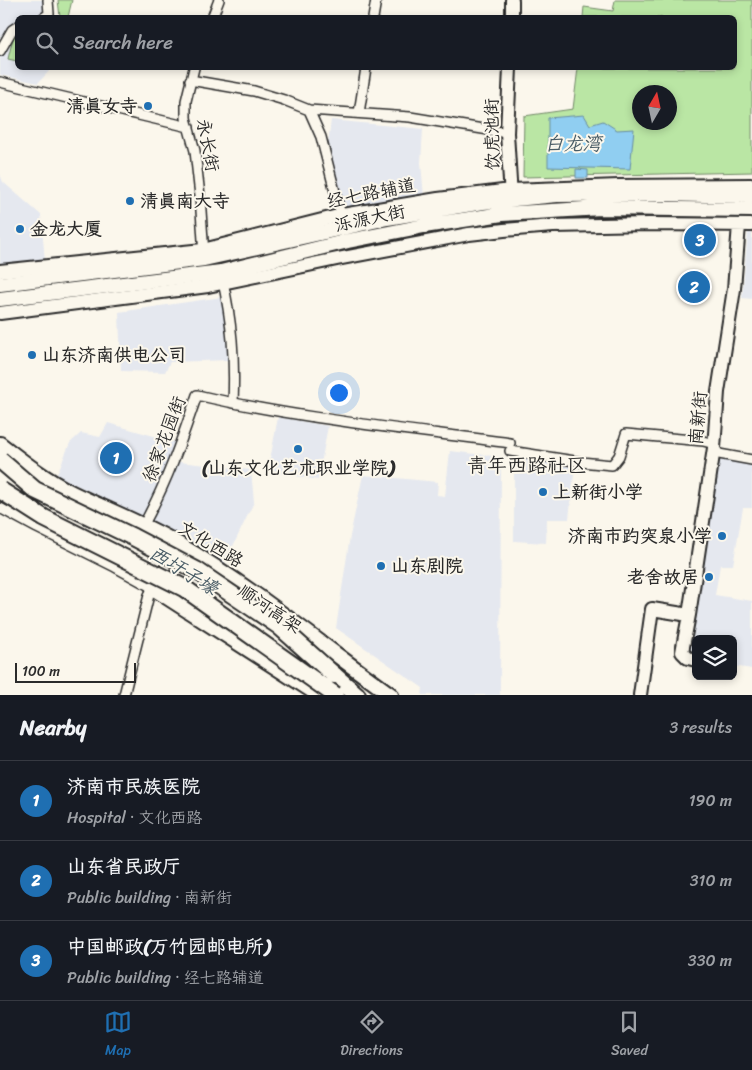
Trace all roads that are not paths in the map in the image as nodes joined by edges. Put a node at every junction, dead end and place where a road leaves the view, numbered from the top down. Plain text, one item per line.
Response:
1 (48, 0) edge
2 (219, 0) edge
3 (376, 0) edge
4 (512, 0) edge
5 (48, 15) edge
6 (213, 15) edge
7 (374, 15) edge
8 (512, 15) edge
9 (15, 28) edge
10 (0, 51) edge
11 (193, 70) edge
12 (366, 70) edge
13 (510, 70) edge
14 (190, 80) junction
15 (0, 82) edge
16 (309, 110) junction
17 (359, 113) junction
18 (188, 126) junction
19 (507, 133) junction
20 (752, 185) edge
21 (511, 194) junction
22 (752, 196) edge
23 (752, 210) edge
24 (341, 216) junction
25 (739, 225) junction
26 (752, 225) edge
27 (204, 255) junction
28 (0, 271) edge
29 (222, 277) junction
30 (0, 284) edge
31 (0, 300) edge
32 (0, 313) edge
33 (233, 403) junction
34 (0, 444) edge
35 (714, 448) junction
36 (0, 460) edge
37 (752, 460) edge
38 (0, 476) edge
39 (0, 490) edge
40 (1, 510) edge
41 (143, 526) junction
42 (178, 544) junction
43 (153, 588) junction
44 (689, 615) junction
45 (323, 644) junction
46 (272, 651) junction
47 (692, 659) edge
48 (334, 676) junction
49 (316, 694) edge
50 (124, 695) edge
51 (335, 695) edge
52 (357, 695) edge
53 (391, 695) edge
54 (640, 695) edge

1 - 5 street
2 - 6 street
3 - 7 street
4 - 8 street
9 - 10 street
11 - 14 street, 永长街
12 - 17 street
13 - 19 street, 饮虎池街
14 - 16 street
14 - 18 street, 永长街
15 - 18 street
16 - 17 street
16 - 24 street
17 - 19 street
18 - 27 street, 永长街
19 - 21 street, 饮虎池街
20 - 21 street, 经七路辅道
21 - 22 main road, 泺源大街
21 - 24 street, 经七路辅道
21 - 27 main road, 泺源大街
23 - 29 main road, 泺源大街
24 - 27 street, 经七路辅道
25 - 26 street
25 - 29 street
25 - 35 street, 南新街
27 - 28 street, 经七路辅道
27 - 30 main road, 泺源大街
29 - 31 main road, 泺源大街
29 - 32 street
29 - 33 street
33 - 35 street, 徐家花园街
33 - 41 street, 徐家花园街
34 - 41 main road, 文化西路
35 - 37 street
35 - 44 street, 南新街
36 - 48 highway, bridge
38 - 48 highway, 顺河高架, bridge
39 - 46 highway, 顺河高架, bridge
40 - 43 street
40 - 46 highway, bridge
41 - 42 main road, 文化西路
42 - 43 street
42 - 45 main road, 文化西路
43 - 49 main road
43 - 50 street
44 - 47 street, 南新街
44 - 54 street
45 - 49 street
45 - 53 main road, 文化西路
46 - 51 highway, 顺河高架, bridge
48 - 52 highway, 顺河高架

